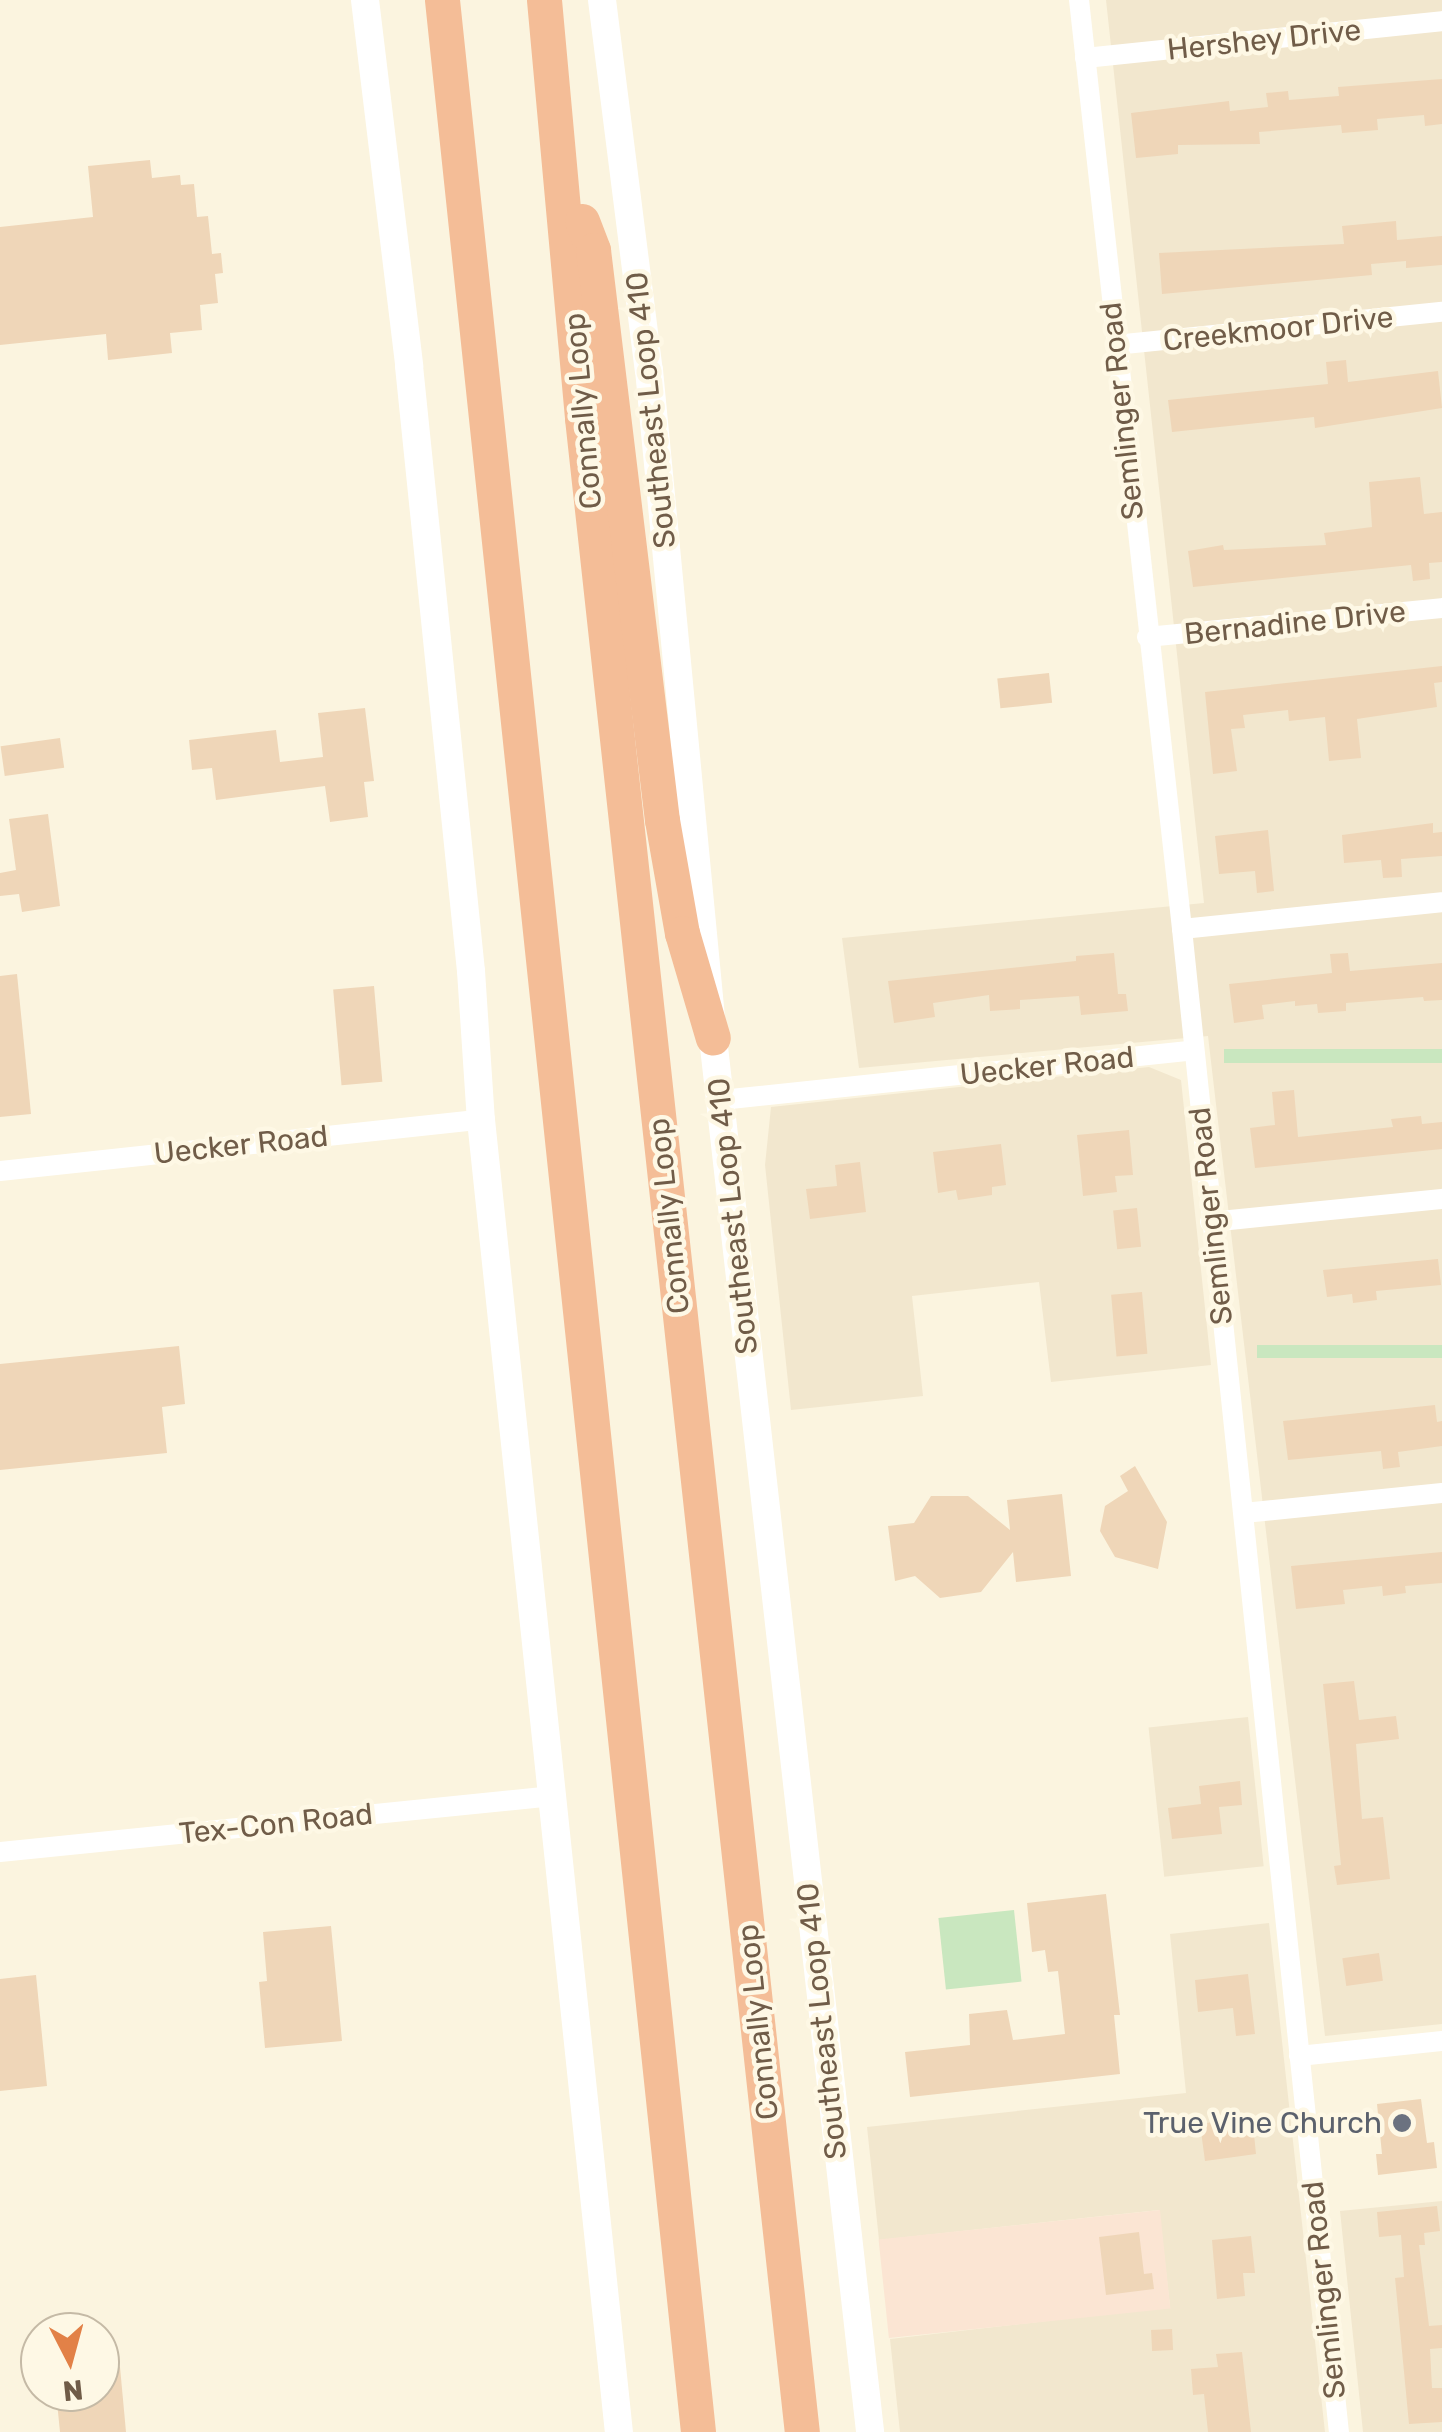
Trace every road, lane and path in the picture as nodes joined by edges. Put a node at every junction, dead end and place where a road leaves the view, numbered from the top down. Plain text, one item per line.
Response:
1 (366, 0) edge
2 (442, 0) edge
3 (544, 0) edge
4 (602, 0) edge
5 (1079, 0) edge
6 (1442, 21) edge
7 (1086, 58) junction
8 (564, 174) junction
9 (1442, 312) edge
10 (1115, 345) junction
11 (1442, 608) edge
12 (1147, 638) junction
13 (1442, 902) edge
14 (1182, 928) junction
15 (714, 1038) junction
16 (1194, 1050) junction
17 (721, 1100) junction
18 (481, 1120) junction
19 (0, 1170) edge
20 (1442, 1199) edge
21 (1210, 1222) junction
22 (1442, 1493) edge
23 (1244, 1513) junction
24 (553, 1796) junction
25 (0, 1852) edge
26 (1442, 2042) edge
27 (1300, 2056) junction
28 (619, 2432) edge
29 (698, 2432) edge
30 (802, 2432) edge
31 (870, 2432) edge
32 (1339, 2432) edge

1 - 18 main road
2 - 29 highway
3 - 8 highway, Connally Loop
4 - 15 main road, Southeast Loop 410
5 - 7 street, Semlinger Road
6 - 7 street, Hershey Drive
7 - 10 street, Semlinger Road
8 - 15 highway
8 - 30 highway, Connally Loop
9 - 10 street, Creekmoor Drive
10 - 12 street, Semlinger Road
11 - 12 street, Bernadine Drive
12 - 14 street, Semlinger Road
13 - 14 street
14 - 16 street, Semlinger Road
15 - 17 main road, Southeast Loop 410
16 - 17 street, Uecker Road
16 - 21 street, Semlinger Road
17 - 31 main road, Southeast Loop 410
18 - 19 street, Uecker Road
18 - 24 main road
20 - 21 street
21 - 23 street, Semlinger Road
22 - 23 street
23 - 27 street, Semlinger Road
24 - 25 street, Tex-Con Road
24 - 28 main road
26 - 27 street
27 - 32 street, Semlinger Road

